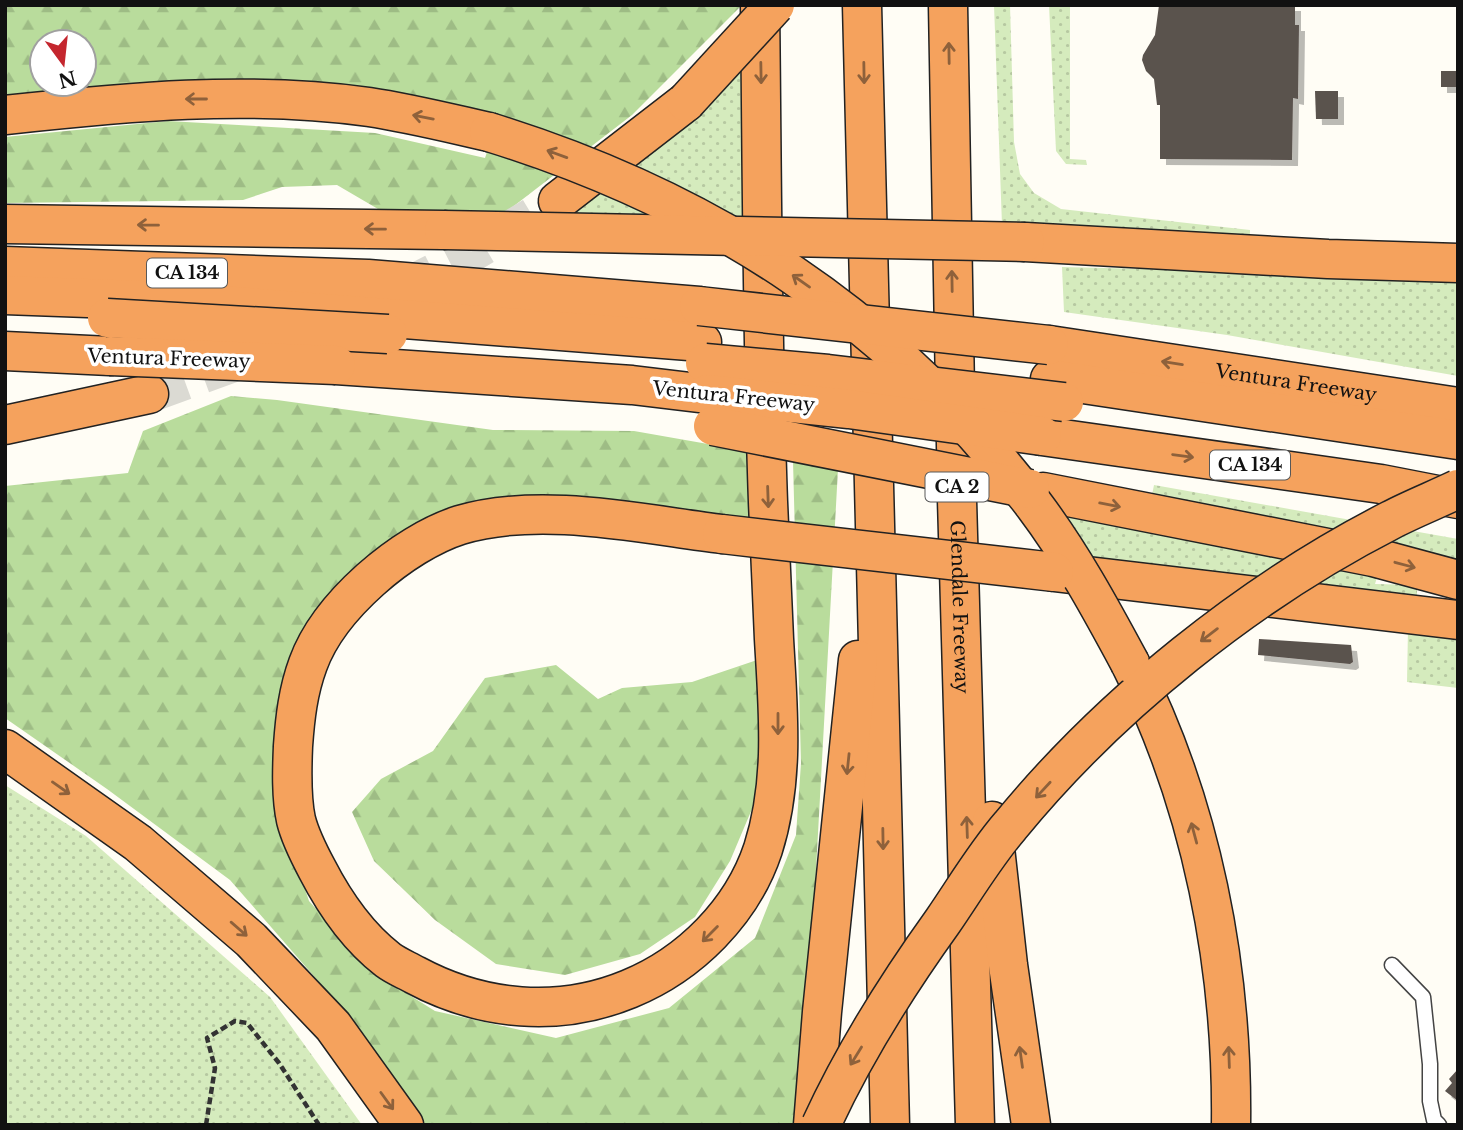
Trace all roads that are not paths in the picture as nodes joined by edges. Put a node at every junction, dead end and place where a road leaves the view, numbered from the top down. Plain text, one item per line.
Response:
1 (760, 5) edge
2 (775, 5) edge
3 (862, 5) edge
4 (948, 5) edge
5 (5, 115) edge
6 (558, 201) tunnel mouth
7 (5, 224) edge
8 (1458, 263) edge
9 (5, 266) edge
10 (5, 295) edge
11 (5, 316) edge
12 (5, 351) edge
13 (705, 366) junction
14 (1054, 375) junction
15 (149, 394) tunnel mouth
16 (1458, 407) edge
17 (5, 425) edge
18 (1458, 440) edge
19 (1458, 462) edge
20 (1458, 489) edge
21 (1458, 499) edge
22 (957, 500) junction
23 (874, 501) junction
24 (1458, 580) edge
25 (1453, 620) edge
26 (5, 749) edge
27 (1392, 965) dead end
28 (404, 1125) edge
29 (813, 1125) edge
30 (821, 1125) edge
31 (890, 1125) edge
32 (975, 1125) edge
33 (1031, 1125) edge
34 (1231, 1125) edge
35 (1439, 1125) edge

1 -> 25 highway, bridge
2 - 6 highway, bridge
3 -> 23 highway
22 -> 4 highway, Glendale Freeway / CA 2
34 -> 5 highway, bridge
8 -> 7 highway, bridge
9 - 13 highway, Ventura Freeway / CA 134
10 - 13 highway
11 - 13 highway, bridge
12 - 13 highway, Ventura Freeway, bridge
13 - 14 highway, Ventura Freeway / CA 134, bridge
13 - 14 highway, bridge
13 -> 21 highway, Ventura Freeway / CA 134, bridge
13 -> 24 highway, bridge
16 -> 14 highway, Ventura Freeway / CA 134
14 - 18 highway
14 - 19 highway
15 - 17 highway
20 -> 30 highway, bridge
32 -> 22 highway, Glendale Freeway / CA 2
33 -> 22 highway
23 -> 29 highway
23 -> 31 highway
26 -> 28 highway
27 - 35 lane

